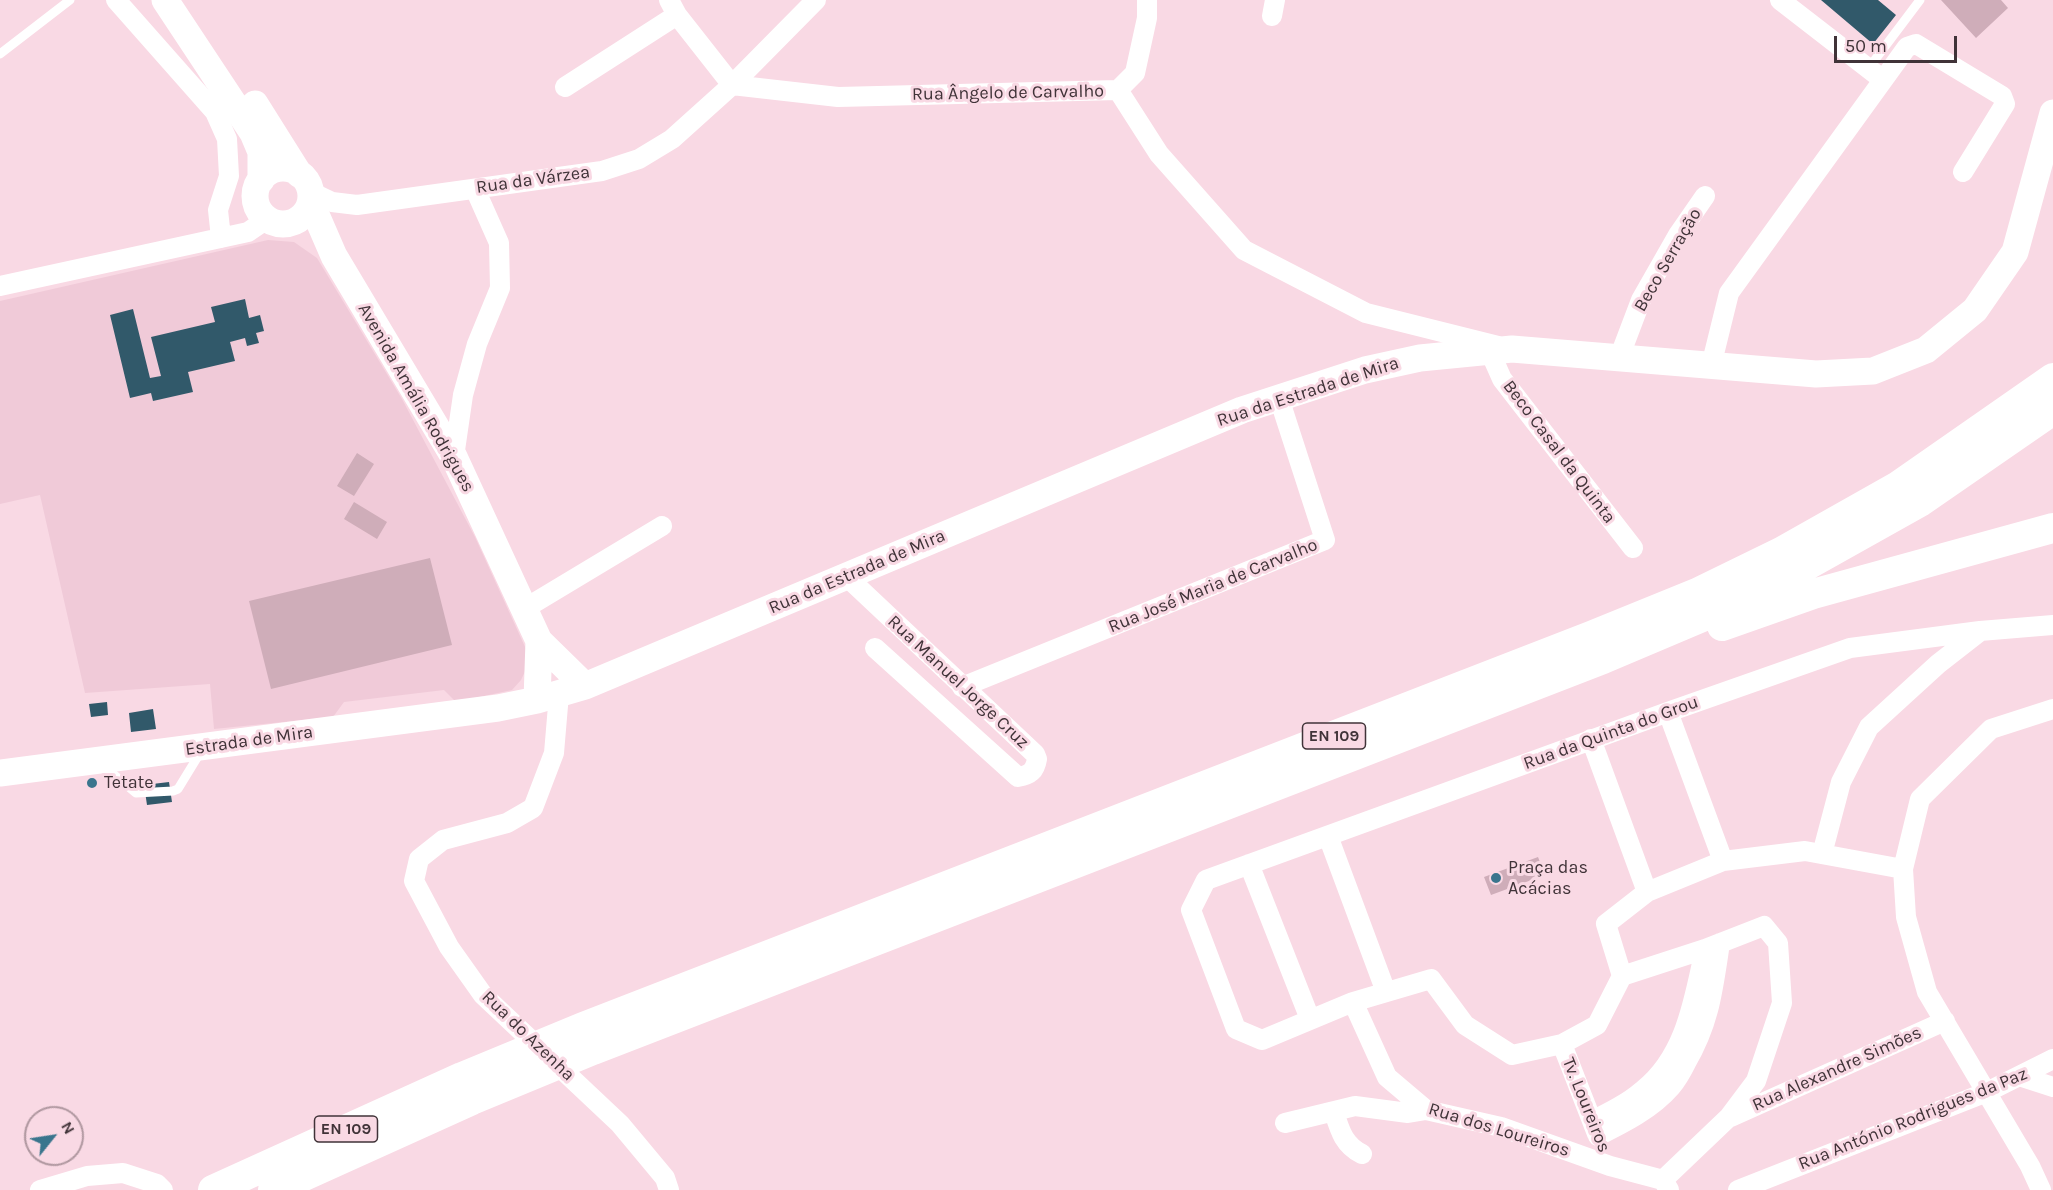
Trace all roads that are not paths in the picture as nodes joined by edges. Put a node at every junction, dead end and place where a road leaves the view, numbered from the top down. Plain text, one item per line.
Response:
1 (70, 0) edge
2 (116, 0) edge
3 (165, 0) edge
4 (187, 0) edge
5 (816, 0) edge
6 (1147, 0) edge
7 (1780, 0) edge
8 (1920, 0) edge
9 (673, 7) edge
10 (0, 54) edge
11 (1875, 74) junction
12 (732, 85) junction
13 (565, 87) dead end
14 (1118, 90) junction
15 (2053, 113) edge
16 (1963, 172) dead end
17 (261, 180) junction
18 (307, 189) junction
19 (474, 189) junction
20 (1704, 196) dead end
21 (277, 221) junction
22 (221, 238) junction
23 (334, 256) junction
24 (1, 285) edge
25 (1501, 350) junction
26 (1619, 358) junction
27 (1711, 366) junction
28 (2053, 378) edge
29 (1279, 398) junction
30 (2053, 410) edge
31 (454, 457) junction
32 (662, 526) dead end
33 (2053, 528) edge
34 (1633, 548) dead end
35 (846, 576) junction
36 (524, 609) junction
37 (2053, 625) edge
38 (1980, 631) junction
39 (539, 641) junction
40 (875, 648) dead end
41 (1603, 659) junction
42 (585, 686) junction
43 (962, 687) junction
44 (548, 697) junction
45 (498, 708) joint
46 (2053, 709) edge
47 (1668, 712) junction
48 (1591, 739) junction
49 (203, 747) junction
50 (97, 761) junction
51 (0, 773) edge
52 (1328, 836) junction
53 (1822, 854) junction
54 (1723, 861) junction
55 (1249, 864) junction
56 (1903, 870) junction
57 (1647, 892) junction
58 (1712, 946) junction
59 (1622, 976) junction
60 (1386, 992) junction
61 (1353, 1002) junction
62 (1310, 1019) junction
63 (1945, 1021) junction
64 (588, 1038) junction
65 (1562, 1044) junction
66 (2053, 1059) edge
67 (2019, 1076) junction
68 (2053, 1087) edge
69 (467, 1088) junction
70 (1987, 1092) junction
71 (1426, 1110) junction
72 (1334, 1112) junction
73 (1729, 1117) junction
74 (1285, 1123) dead end
75 (1595, 1129) junction
76 (1362, 1154) dead end
77 (1610, 1166) junction
78 (1666, 1185) edge
79 (221, 1186) edge
80 (40, 1190) edge
81 (163, 1190) edge
82 (273, 1190) edge
83 (669, 1190) edge
84 (1738, 1190) edge
85 (2041, 1190) edge

1 - 10 lane
2 - 22 street
3 - 17 street
4 - 18 street, Avenida Amália Rodrigues
5 - 12 street, Rua da Várzea
6 - 14 street
7 - 11 street
8 - 11 lane
9 - 12 street
9 - 13 street
11 - 16 street
11 - 27 street
12 - 14 street, Rua Ângelo de Carvalho
12 - 19 street, Rua da Várzea
14 - 25 street, Rua Ângelo de Carvalho
15 - 27 street, Rua da Estrada de Mira
17 - 18 street
17 - 21 street
18 - 19 street, Rua da Várzea
18 - 21 street
18 - 23 street, Avenida Amália Rodrigues
19 - 31 street
20 - 26 street, Beco Serração
21 - 22 street
21 - 23 street, Avenida Amália Rodrigues
22 - 24 street
23 - 31 street, Avenida Amália Rodrigues
25 - 26 street, Rua da Estrada de Mira
25 - 29 street, Rua da Estrada de Mira
25 - 34 street, Beco Casal da Quinta
26 - 27 street, Rua da Estrada de Mira
28 - 64 main road, EN 109
29 - 35 street, Rua da Estrada de Mira
29 - 43 street, Rua José Maria de Carvalho
30 - 41 main road, EN 109
31 - 36 street, Avenida Amália Rodrigues
32 - 36 street
33 - 41 main road
35 - 42 street, Rua da Estrada de Mira
35 - 43 street, Rua Manuel Jorge Cruz
36 - 39 street, Avenida Amália Rodrigues
37 - 38 street, Rua da Quinta do Grou
38 - 47 street, Rua da Quinta do Grou
38 - 53 street
39 - 42 street, Avenida Amália Rodrigues
39 - 44 street, Avenida Amália Rodrigues
40 - 43 street, Rua Manuel Jorge Cruz
41 - 64 main road, EN 109
42 - 44 street, Rua da Estrada de Mira
44 - 45 street, Rua da Estrada de Mira
44 - 83 street, Rua do Azenha
45 - 49 street, Estrada de Mira
46 - 56 street
47 - 48 street, Rua da Quinta do Grou
47 - 54 street
48 - 52 street, Rua da Quinta do Grou
48 - 57 street
49 - 50 street, Estrada de Mira
49 - 50 lane
50 - 51 street, Estrada de Mira
52 - 55 street, Rua da Quinta do Grou
52 - 60 street
53 - 54 street
53 - 56 street
54 - 57 street
55 - 62 street
55 - 62 street, Rua da Quinta do Grou
56 - 63 street
57 - 59 street
58 - 59 street
58 - 73 street
58 - 75 street
59 - 65 street
60 - 61 street, Rua da Quinta do Grou
60 - 65 street, Rua da Quinta do Grou
61 - 62 street, Rua da Quinta do Grou
61 - 71 street, Rua dos Loureiros
63 - 70 street
63 - 73 street, Rua Alexandre Simões
64 - 69 main road, EN 109
65 - 75 street, Tv. Loureiros
66 - 67 street, Rua António Rodrigues da Paz
67 - 68 street
67 - 70 street, Rua António Rodrigues da Paz
69 - 79 main road, EN 109
69 - 82 main road, EN 109
70 - 84 street, Rua António Rodrigues da Paz
70 - 85 street
71 - 72 street
71 - 77 street, Rua dos Loureiros
72 - 74 street
72 - 76 street
73 - 78 street
75 - 77 street, Tv. Loureiros
77 - 78 street, Rua dos Loureiros
80 - 81 street

